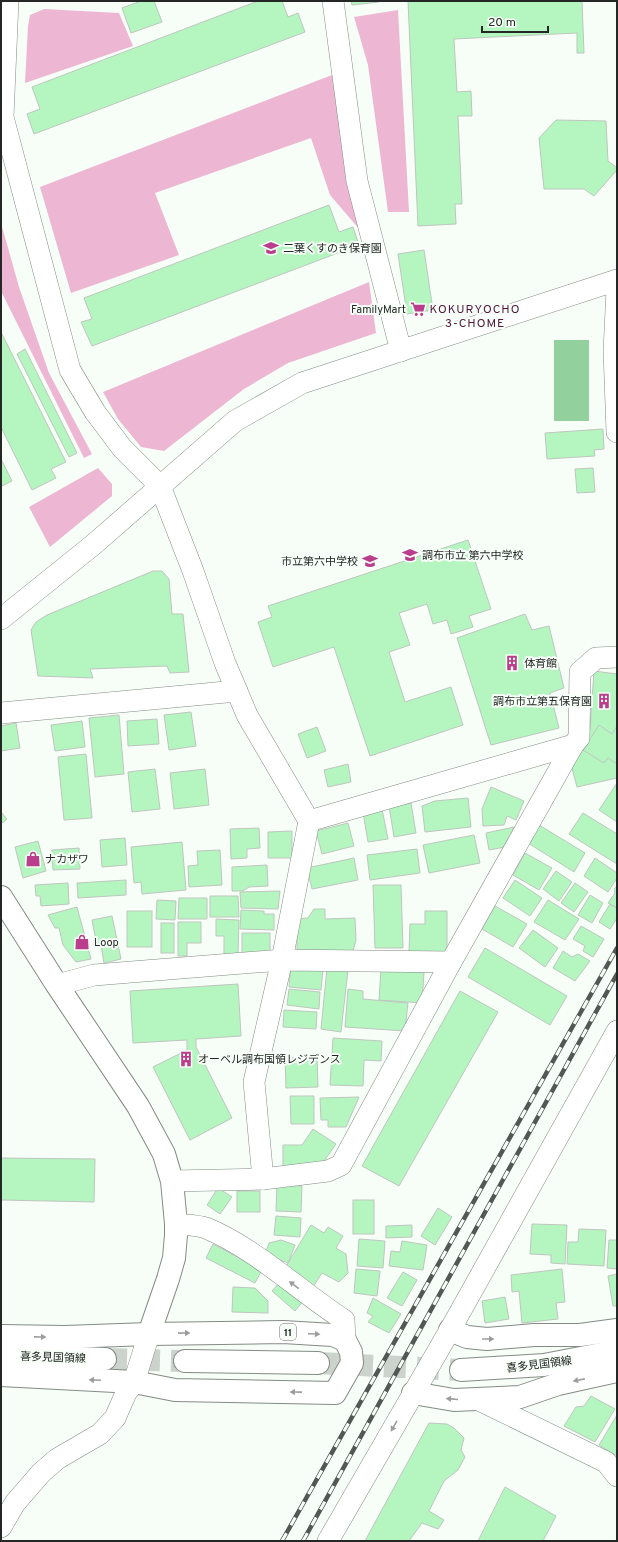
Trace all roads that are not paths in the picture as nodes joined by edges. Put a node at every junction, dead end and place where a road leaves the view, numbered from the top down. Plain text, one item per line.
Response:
1 (7, 1) edge
2 (333, 1) edge
3 (1, 3) edge
4 (617, 280) edge
5 (617, 289) edge
6 (401, 351) junction
7 (617, 432) edge
8 (160, 486) junction
9 (1, 619) edge
10 (617, 657) edge
11 (237, 691) junction
12 (1, 713) edge
13 (573, 745) junction
14 (309, 820) junction
15 (1, 897) edge
16 (282, 960) junction
17 (451, 962) junction
18 (56, 985) junction
19 (617, 1032) edge
20 (263, 1179) junction
21 (172, 1181) junction
22 (176, 1224) junction
23 (450, 1330) junction
24 (617, 1330) edge
25 (149, 1334) junction
26 (1, 1336) edge
27 (345, 1340) junction
28 (617, 1351) edge
29 (1, 1355) edge
30 (105, 1359) tunnel mouth
31 (185, 1361) tunnel mouth
32 (318, 1363) tunnel mouth
33 (460, 1370) tunnel mouth
34 (617, 1372) edge
35 (1, 1376) edge
36 (134, 1382) junction
37 (413, 1393) junction
38 (477, 1399) junction
39 (617, 1476) edge
40 (1, 1527) edge
41 (328, 1541) edge

1 - 3 street
1 - 8 street
2 - 6 street
4 - 6 street
5 - 7 street
6 - 8 street
8 - 9 street
8 - 11 street
10 - 13 street
11 - 12 street
11 - 14 street
13 - 14 street
13 - 17 street
14 - 16 street
15 - 18 main road
16 - 17 street
16 - 18 street
16 - 20 street
17 - 20 street
18 - 21 main road
19 - 23 street
20 - 21 street
21 - 22 main road
22 - 25 main road
27 -> 22 street
23 -> 24 main road
23 - 37 street
26 -> 25 main road, 11
25 -> 27 main road, 11
25 - 36 street
27 -> 36 main road
28 - 33 main road, 喜多見国領線
29 - 30 main road, 喜多見国領線
31 - 32 main road
34 -> 38 main road
36 -> 35 main road
36 - 40 street
38 -> 37 main road
37 -> 41 street
38 - 39 street

